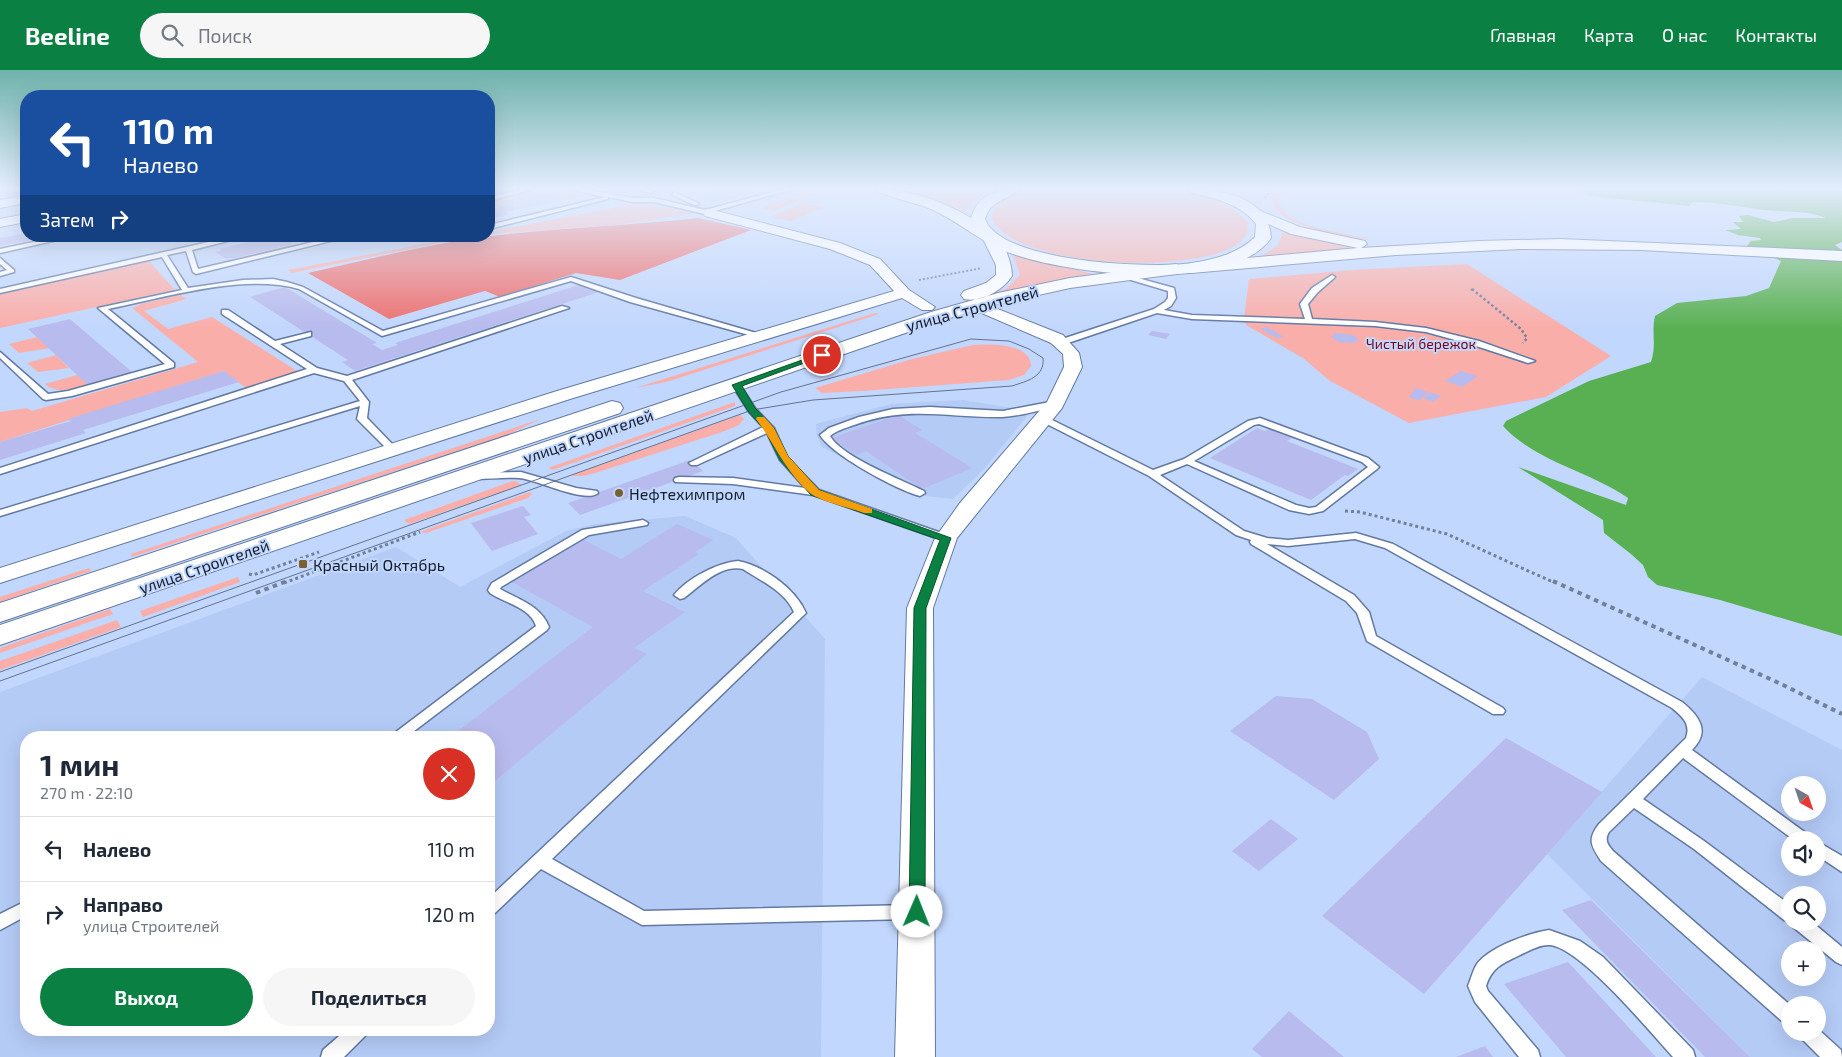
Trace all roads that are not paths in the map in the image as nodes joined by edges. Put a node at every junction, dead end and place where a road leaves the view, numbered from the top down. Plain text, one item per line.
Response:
1 (795, 235) edge
2 (988, 235) joint
3 (1263, 235) edge
4 (1314, 235) edge
5 (43, 242) edge
6 (219, 242) edge
7 (323, 242) edge
8 (1456, 246) junction
9 (188, 249) junction
10 (0, 251) edge
11 (164, 255) junction
12 (1842, 256) edge
13 (0, 260) edge
14 (1187, 268) junction
15 (0, 274) edge
16 (1123, 276) junction
17 (1332, 277) dead end
18 (901, 289) junction
19 (0, 291) edge
20 (186, 291) junction
21 (975, 305) junction
22 (927, 307) junction
23 (565, 308) dead end
24 (1157, 311) junction
25 (226, 312) dead end
26 (356, 320) junction
27 (1309, 321) junction
28 (344, 323) dead end
29 (308, 334) dead end
30 (759, 335) junction
31 (1062, 342) junction
32 (273, 344) junction
33 (0, 354) edge
34 (1531, 362) dead end
35 (314, 370) junction
36 (347, 379) junction
37 (736, 385) junction
38 (365, 402) junction
39 (1049, 411) junction
40 (769, 428) junction
41 (393, 450) junction
42 (1187, 461) junction
43 (694, 464) dead end
44 (0, 471) edge
45 (1152, 474) junction
46 (470, 476) junction
47 (679, 480) dead end
48 (815, 492) junction
49 (593, 493) dead end
50 (920, 493) dead end
51 (0, 513) edge
52 (643, 523) dead end
53 (1240, 533) junction
54 (946, 538) junction
55 (0, 576) edge
56 (680, 595) dead end
57 (0, 613) edge
58 (0, 635) edge
59 (1498, 711) dead end
60 (404, 731) edge
61 (1682, 750) junction
62 (1633, 800) junction
63 (1793, 831) edge
64 (1826, 854) edge
65 (540, 860) junction
66 (1842, 866) edge
67 (495, 902) edge
68 (1781, 908) edge
69 (20, 911) edge
70 (917, 912) junction
71 (0, 923) edge
72 (1810, 931) edge
73 (1842, 957) edge
74 (1781, 1009) edge
75 (353, 1036) edge
76 (1817, 1041) edge
77 (330, 1057) edge
78 (915, 1057) edge
79 (1530, 1057) edge
80 (1686, 1057) edge
81 (1834, 1057) edge

1 - 18 street
2 - 14 main road
2 - 22 main road, улица Строителей
3 - 14 main road
4 - 8 main road
5 - 10 lane
6 - 9 lane
7 - 9 lane
8 - 12 main road
8 - 14 main road
9 - 11 lane
11 - 19 lane
11 - 20 lane
13 - 15 lane
14 - 16 main road, улица Строителей
16 - 21 main road, улица Строителей
16 - 24 lane
17 - 27 lane
18 - 22 street
18 - 30 street
20 - 26 lane
20 - 33 lane
21 - 31 street
21 - 37 main road, улица Строителей
22 - 57 main road, улица Строителей
23 - 36 lane
24 - 27 lane
24 - 31 lane
25 - 32 lane
26 - 28 lane
26 - 30 lane
27 - 34 lane
29 - 32 lane
30 - 41 street
31 - 39 street
32 - 35 lane
35 - 36 lane
35 - 44 lane
36 - 38 lane
37 - 40 lane
37 - 46 main road, улица Строителей
38 - 41 lane
38 - 51 lane
39 - 45 lane
39 - 50 lane
39 - 54 street
40 - 43 lane
40 - 48 lane
41 - 55 street
42 - 42 lane
42 - 45 lane
45 - 53 lane
46 - 49 lane
46 - 58 main road, улица Строителей
47 - 48 lane
48 - 54 lane
52 - 60 lane
53 - 59 lane
53 - 61 lane
54 - 70 street
56 - 65 lane
61 - 62 lane
61 - 63 lane
62 - 68 lane
62 - 74 lane
64 - 66 lane
65 - 67 lane
65 - 70 lane
69 - 71 lane
70 - 78 street
72 - 73 lane
75 - 77 lane
76 - 81 lane
79 - 80 lane

